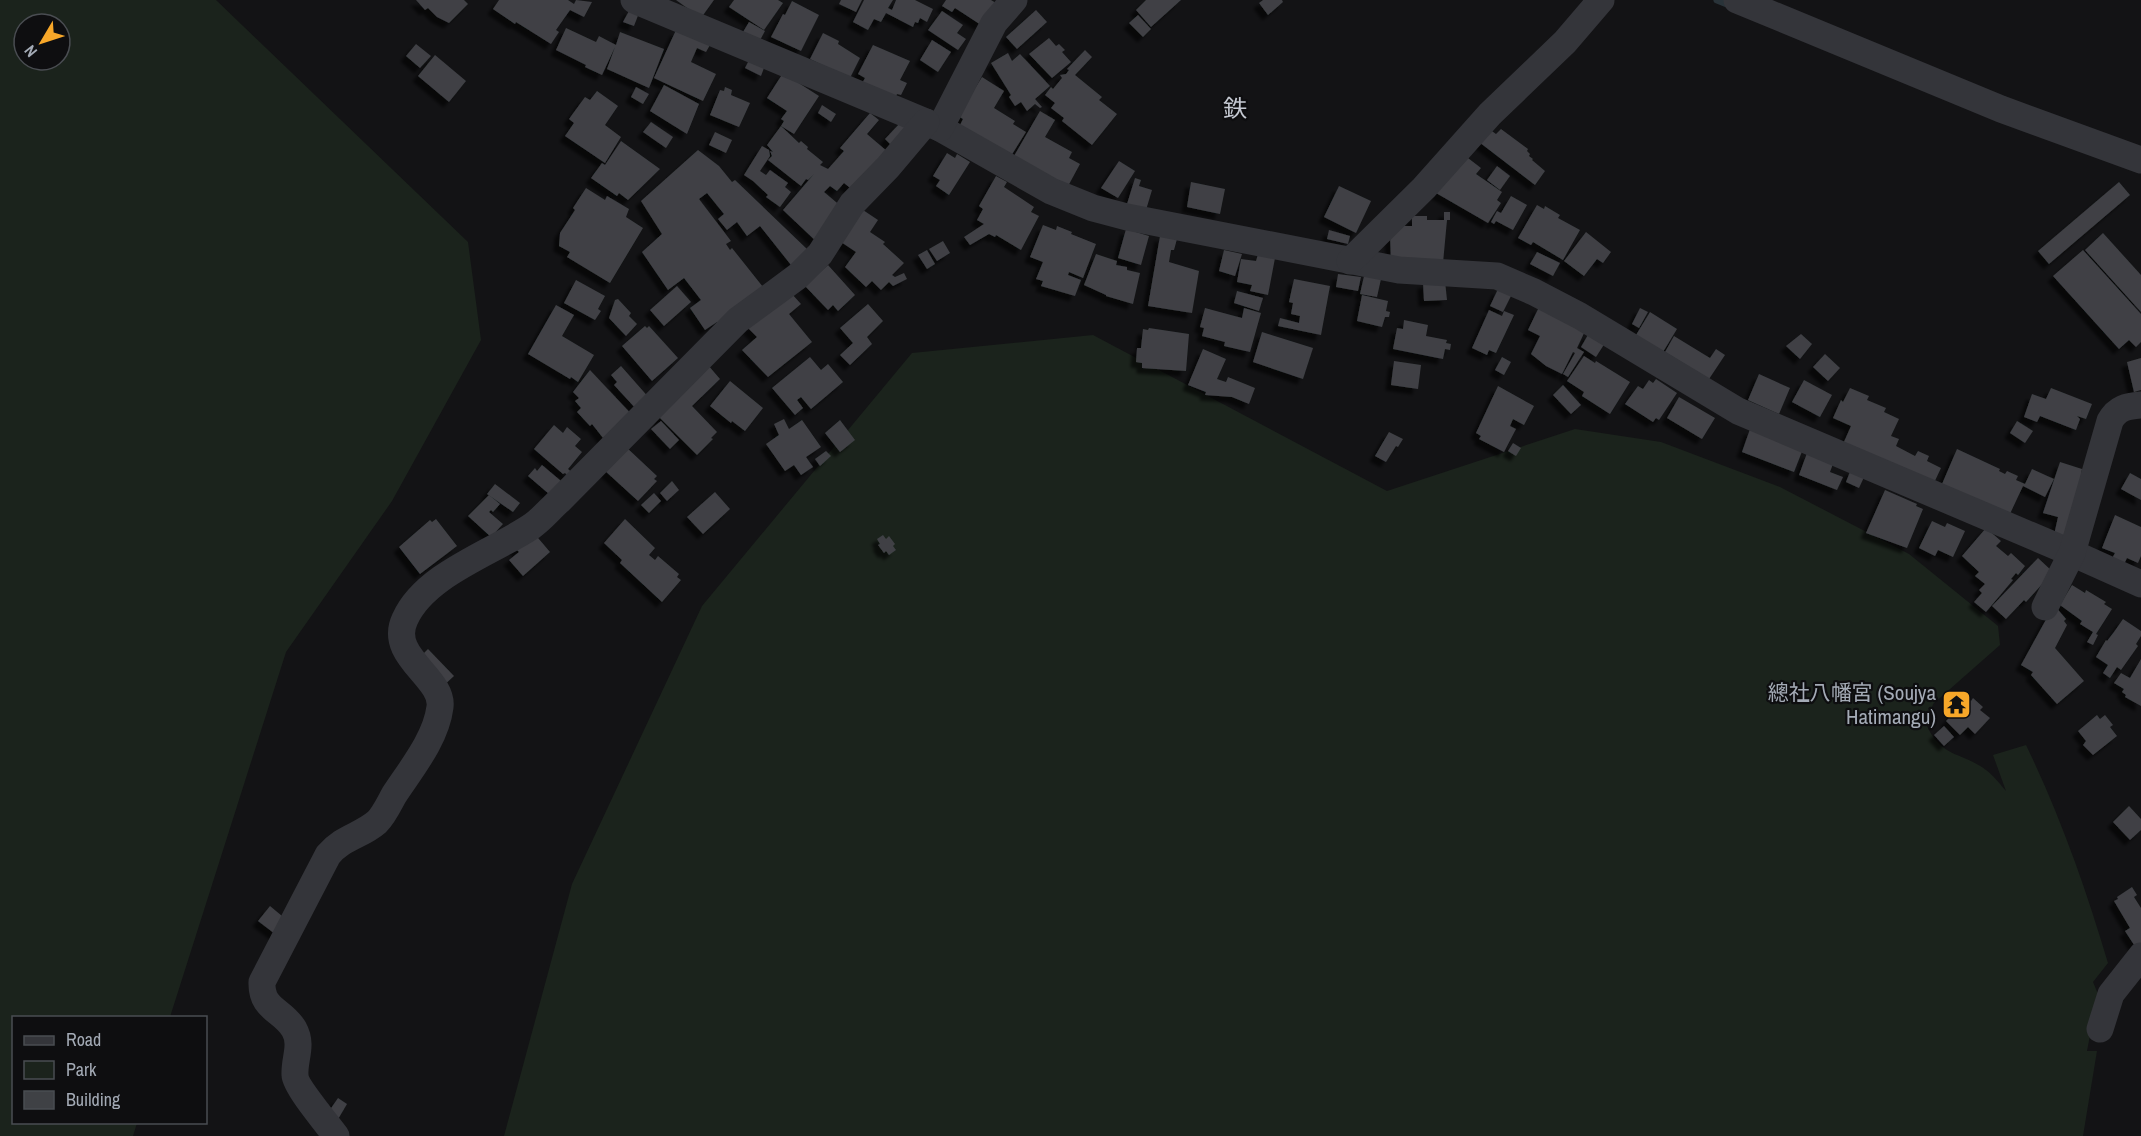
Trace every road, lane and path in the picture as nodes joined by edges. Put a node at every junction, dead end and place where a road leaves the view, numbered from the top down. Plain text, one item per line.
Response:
1 (634, 0) edge
2 (1014, 0) edge
3 (1601, 0) edge
4 (1737, 0) edge
5 (933, 125) junction
6 (2141, 160) edge
7 (1350, 261) junction
8 (2141, 405) edge
9 (2072, 553) junction
10 (2141, 584) edge
11 (2045, 607) dead end
12 (2141, 956) edge
13 (2100, 1029) dead end
14 (336, 1136) edge

1 - 5 street
2 - 5 street
3 - 7 street
4 - 6 street
5 - 7 street
5 - 14 street
7 - 9 street
8 - 9 street
9 - 10 street
9 - 11 street
12 - 13 street

